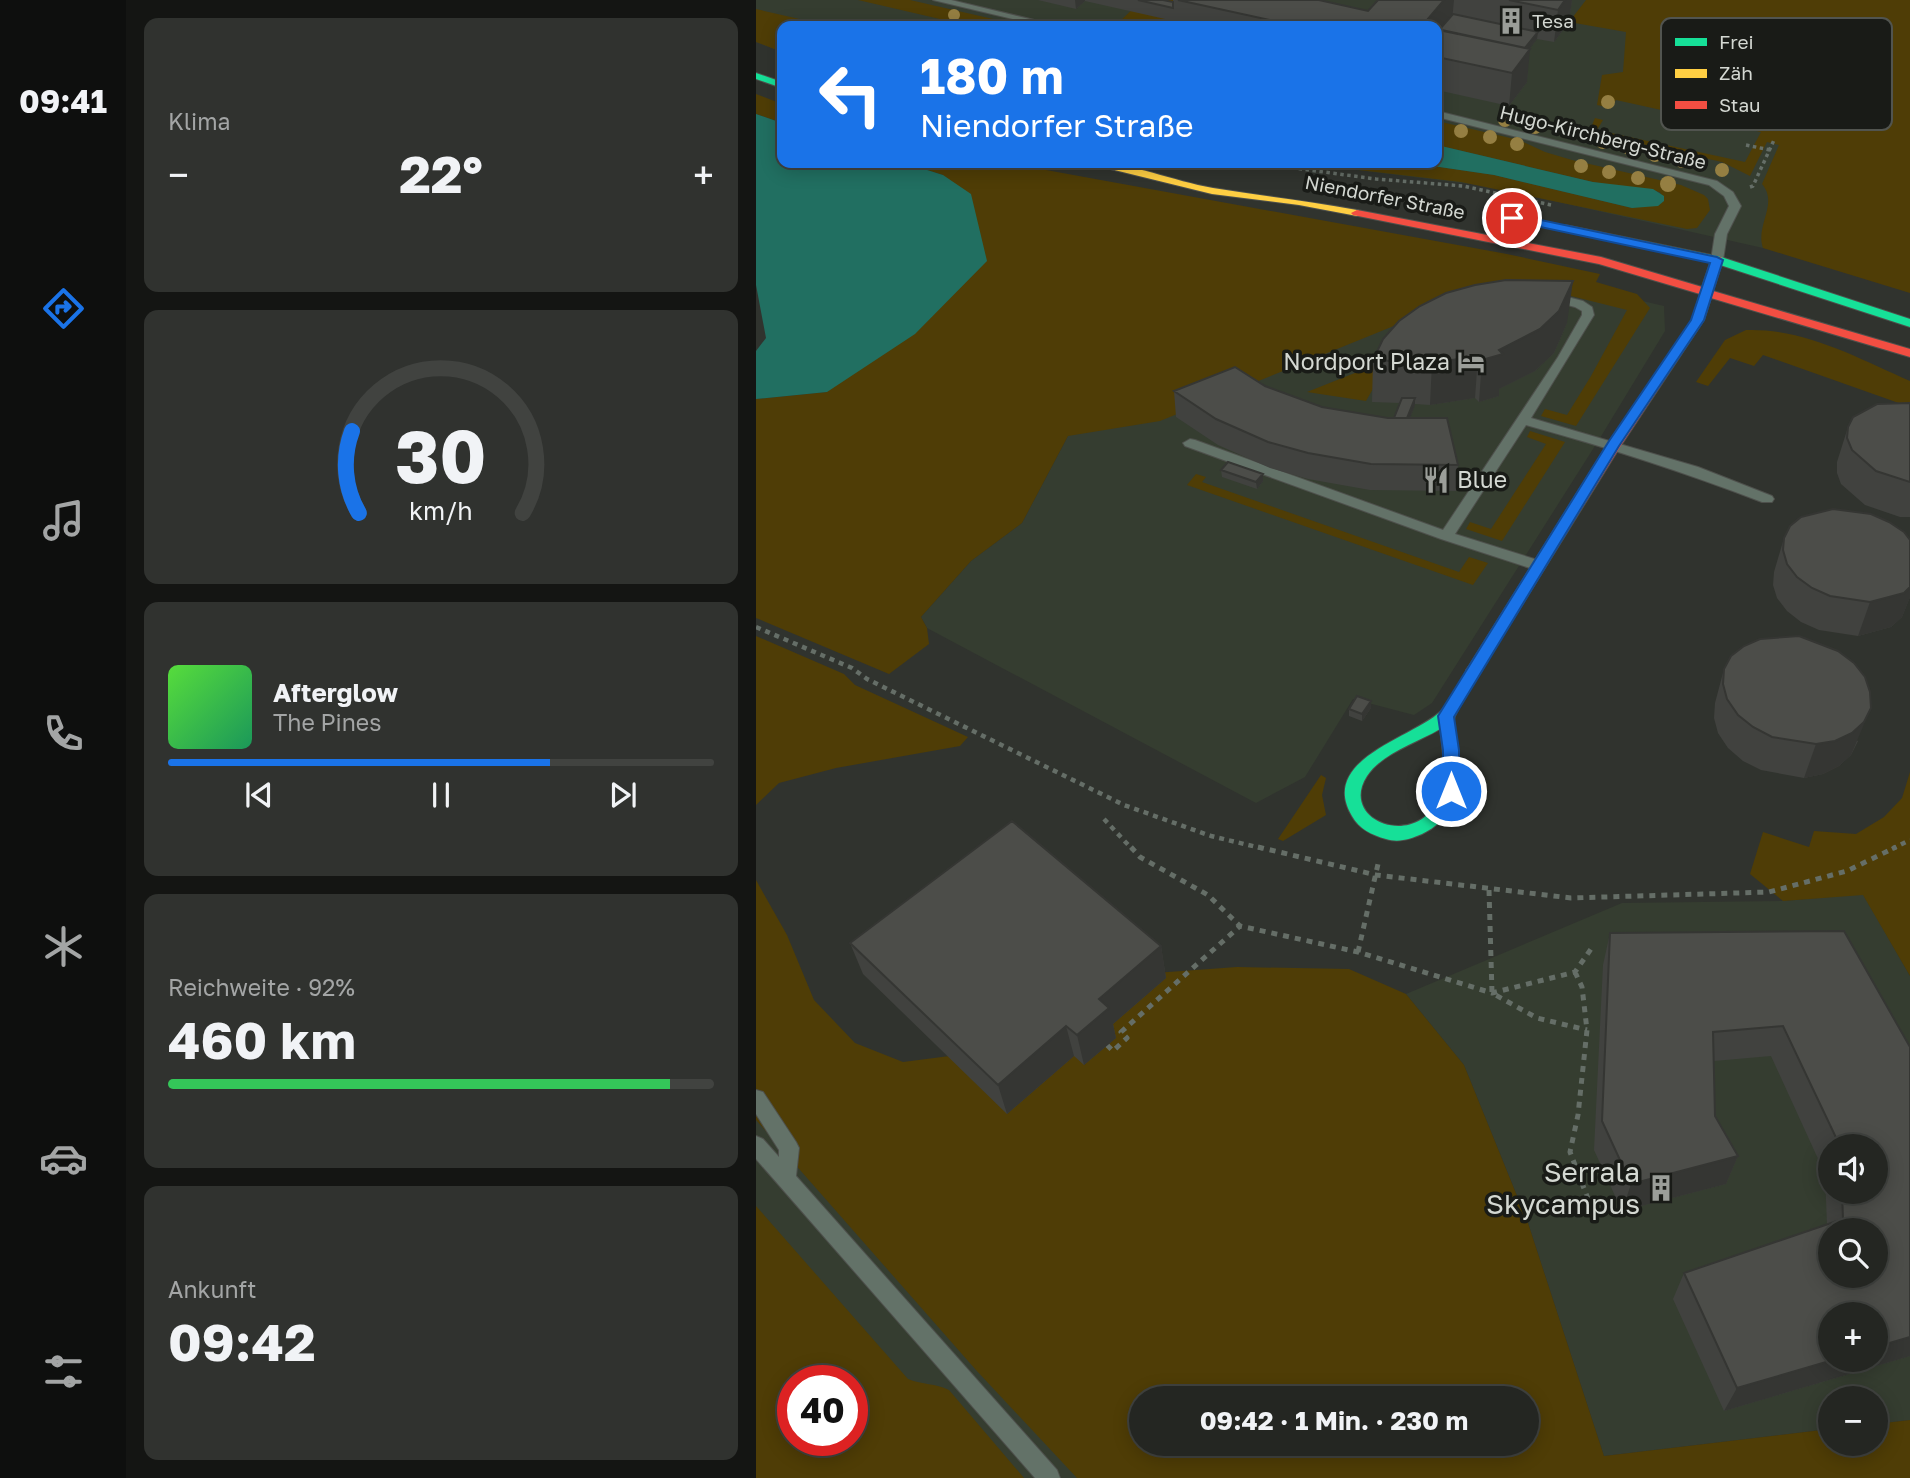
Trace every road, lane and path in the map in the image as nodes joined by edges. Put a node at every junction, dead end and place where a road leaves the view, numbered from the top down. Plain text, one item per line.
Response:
1 (938, 0) edge
2 (1032, 21) edge
3 (756, 76) edge
4 (777, 83) edge
5 (1442, 115) edge
6 (1774, 140) dead end
7 (1746, 145) dead end
8 (1769, 150) junction
9 (1113, 168) edge
10 (1160, 168) edge
11 (1205, 173) dead end
12 (1729, 194) junction
13 (1550, 225) dead end
14 (1717, 260) junction
15 (1708, 292) junction
16 (1534, 293) edge
17 (1910, 323) edge
18 (1910, 353) edge
19 (1523, 420) junction
20 (1190, 443) dead end
21 (1614, 444) junction
22 (1767, 499) dead end
23 (1446, 536) junction
24 (1539, 566) junction
25 (756, 628) edge
26 (1446, 716) junction
27 (1104, 819) dead end
28 (1910, 840) edge
29 (1380, 856) dead end
30 (1376, 875) junction
31 (1489, 890) junction
32 (1240, 926) junction
33 (1591, 948) dead end
34 (1358, 951) junction
35 (1576, 972) junction
36 (1492, 993) junction
37 (1587, 1030) junction
38 (1107, 1045) edge
39 (756, 1098) edge
40 (756, 1145) edge
41 (786, 1180) junction
42 (1595, 1217) dead end
43 (1049, 1478) edge

1 - 2 lane
3 - 4 main road
5 - 12 lane, Hugo-Kirchberg-Straße
6 - 8 path
7 - 8 path
8 - 12 path
9 - 15 main road, Niendorfer Straße
10 - 11 main road
12 - 14 lane, Hugo-Kirchberg-Straße
13 - 14 main road
14 - 15 main road
14 - 17 main road
15 - 18 main road, Niendorfer Straße
15 - 21 main road
16 - 19 lane
19 - 21 lane
19 - 23 lane
20 - 23 lane
21 - 22 lane
21 - 24 main road
23 - 24 lane
24 - 26 main road
25 - 30 path
26 - 26 main road
27 - 32 path
28 - 31 path
29 - 30 path
30 - 31 path
30 - 34 path
31 - 36 path
32 - 34 path
32 - 38 path
33 - 35 path
34 - 36 path
35 - 36 path
35 - 37 path
36 - 37 path
37 - 42 path
39 - 41 lane
40 - 41 lane
41 - 43 lane

